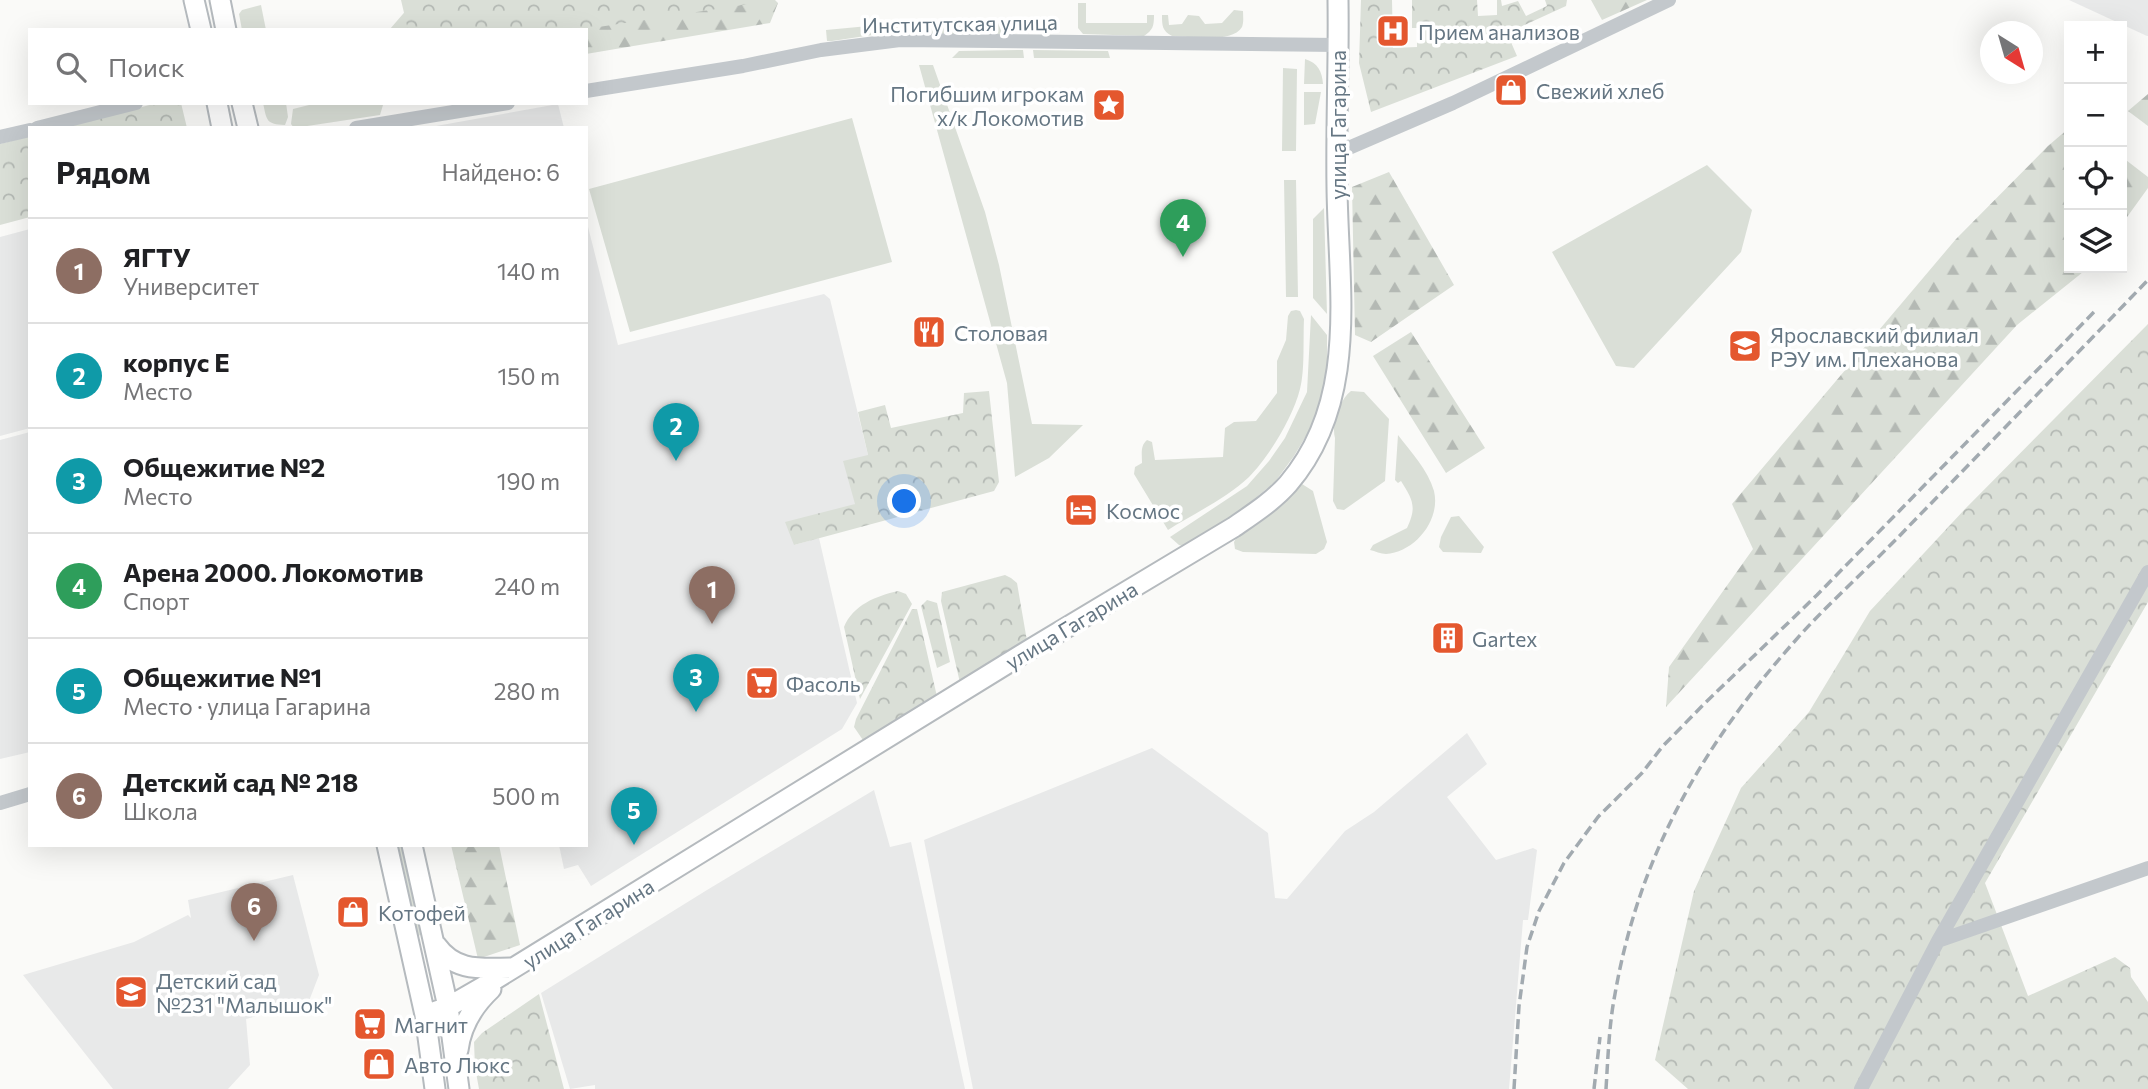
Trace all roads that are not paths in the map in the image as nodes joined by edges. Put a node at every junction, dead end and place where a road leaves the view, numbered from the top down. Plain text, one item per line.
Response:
1 (194, 0) edge
2 (220, 0) edge
3 (1338, 0) edge
4 (1670, 0) edge
5 (201, 28) edge
6 (226, 28) edge
7 (1338, 45) junction
8 (588, 91) edge
9 (128, 105) edge
10 (217, 105) edge
11 (242, 105) edge
12 (496, 105) edge
13 (45, 126) edge
14 (222, 126) edge
15 (248, 126) edge
16 (368, 126) edge
17 (28, 130) edge
18 (0, 137) edge
19 (1337, 153) junction
20 (2148, 572) edge
21 (28, 795) edge
22 (0, 803) edge
23 (387, 847) edge
24 (412, 847) edge
25 (2148, 868) edge
26 (1938, 941) junction
27 (435, 944) junction
28 (515, 968) junction
29 (448, 1007) junction
30 (425, 1015) junction
31 (456, 1064) junction
32 (435, 1089) edge
33 (459, 1089) edge
34 (1861, 1089) edge

1 - 5 main road
2 - 6 main road
3 - 7 main road, улица Гагарина
4 - 19 street
7 - 8 street, Институтская улица
7 - 19 main road, улица Гагарина
9 - 13 street
10 - 14 main road
11 - 15 main road
12 - 16 street
17 - 18 street
19 - 28 main road, улица Гагарина
20 - 26 street
21 - 22 street
23 - 30 main road
24 - 27 main road
25 - 26 street
26 - 34 street
27 - 28 main road
27 - 29 main road
28 - 29 main road, улица Гагарина
28 - 31 main road
29 - 30 main road, улица Гагарина
29 - 31 main road
30 - 32 main road
31 - 33 main road

